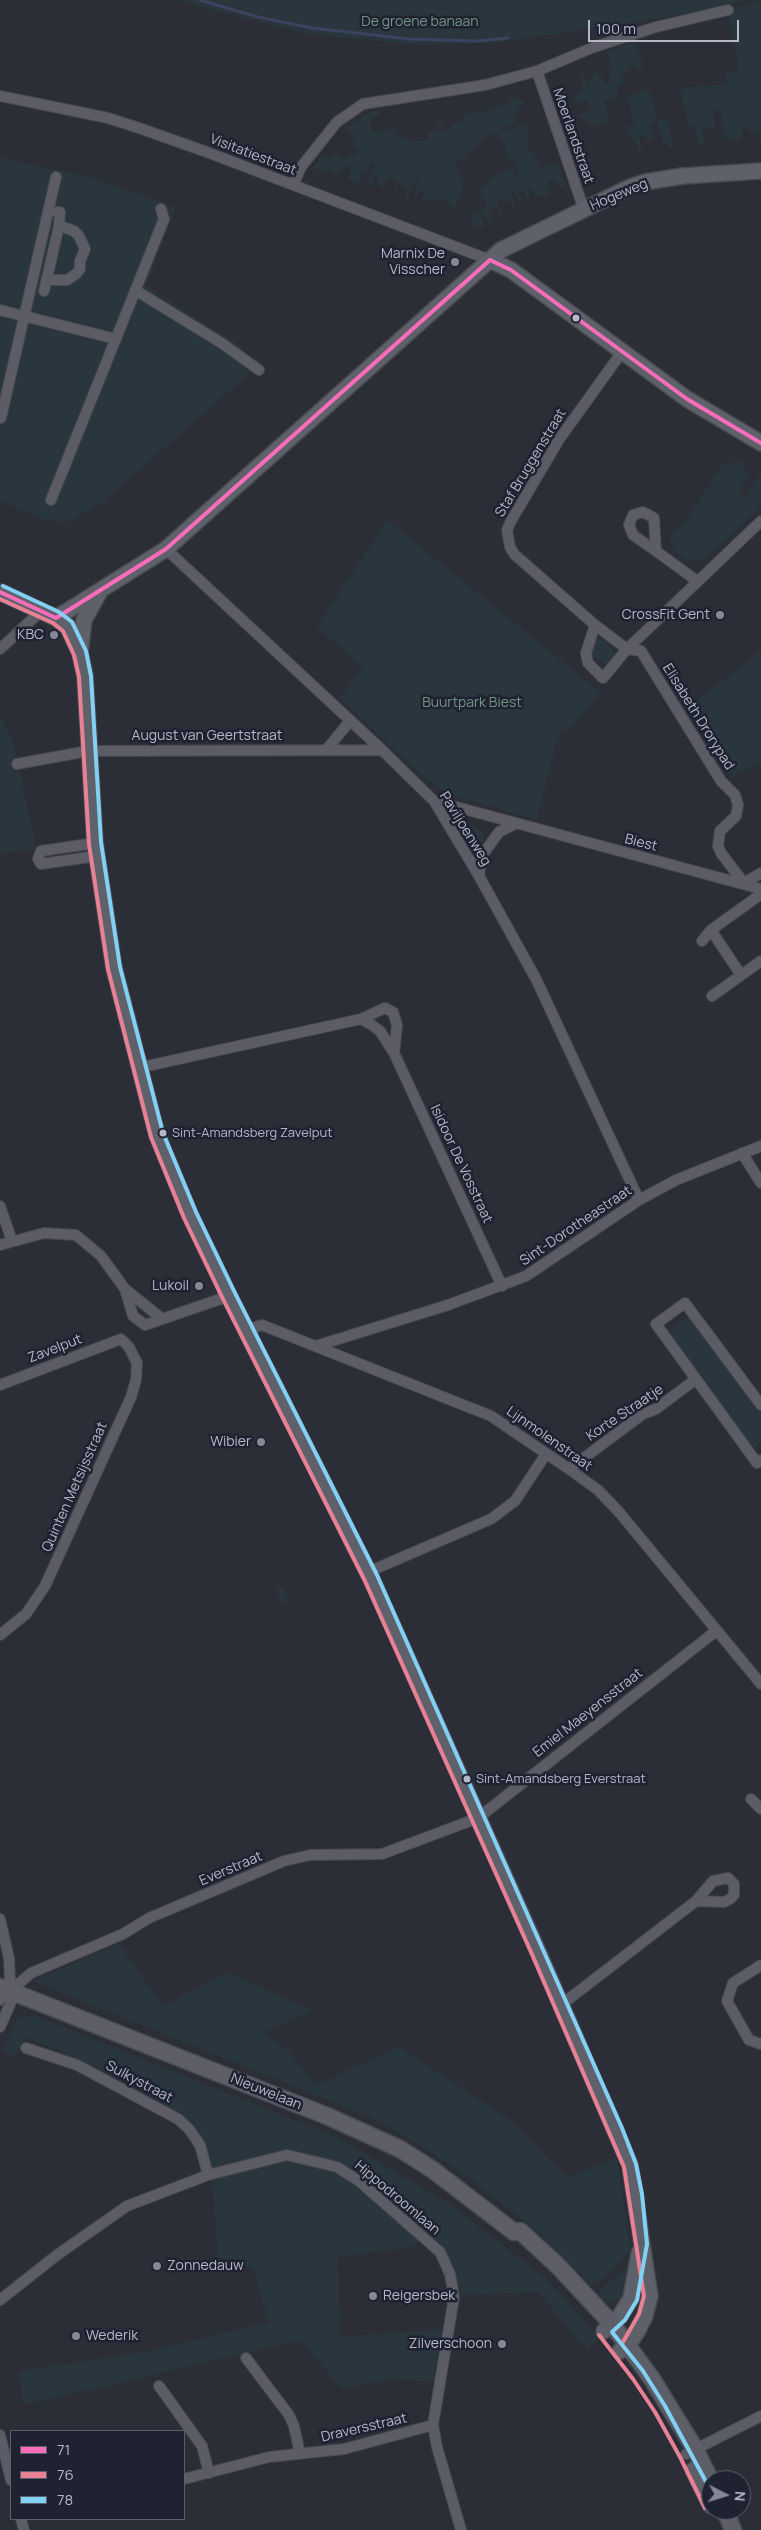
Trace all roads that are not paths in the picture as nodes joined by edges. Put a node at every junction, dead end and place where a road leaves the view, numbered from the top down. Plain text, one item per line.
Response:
1 (728, 10) dead end
2 (537, 71) junction
3 (0, 96) edge
4 (761, 171) edge
5 (56, 177) dead end
6 (293, 185) junction
7 (161, 209) dead end
8 (584, 210) junction
9 (52, 211) junction
10 (60, 226) junction
11 (47, 248) junction
12 (490, 260) junction
13 (49, 279) junction
14 (135, 290) junction
15 (44, 291) dead end
16 (0, 310) edge
17 (25, 316) junction
18 (116, 339) junction
19 (622, 352) junction
20 (259, 370) dead end
21 (1, 418) edge
22 (761, 443) edge
23 (51, 500) dead end
24 (761, 521) edge
25 (166, 549) junction
26 (656, 551) dead end
27 (697, 581) junction
28 (0, 592) edge
29 (99, 592) junction
30 (41, 610) junction
31 (56, 618) junction
32 (595, 625) junction
33 (2, 648) edge
34 (627, 649) junction
35 (80, 652) junction
36 (350, 721) junction
37 (327, 749) junction
38 (382, 750) junction
39 (88, 751) junction
40 (17, 764) dead end
41 (434, 801) junction
42 (515, 824) junction
43 (96, 849) junction
44 (761, 873) edge
45 (479, 876) junction
46 (744, 883) junction
47 (761, 889) edge
48 (761, 894) edge
49 (711, 930) junction
50 (702, 941) dead end
51 (761, 961) edge
52 (742, 975) junction
53 (712, 996) dead end
54 (362, 1019) junction
55 (394, 1053) junction
56 (138, 1068) junction
57 (761, 1146) edge
58 (742, 1153) junction
59 (761, 1183) edge
60 (639, 1200) junction
61 (0, 1206) edge
62 (12, 1241) junction
63 (0, 1245) edge
64 (502, 1286) junction
65 (125, 1289) junction
66 (229, 1296) junction
67 (160, 1318) junction
68 (246, 1330) junction
69 (121, 1339) joint
70 (316, 1346) junction
71 (696, 1379) junction
72 (0, 1385) edge
73 (761, 1405) edge
74 (546, 1454) junction
75 (761, 1460) edge
76 (569, 1468) junction
77 (368, 1572) junction
78 (716, 1630) junction
79 (0, 1635) edge
80 (761, 1684) edge
81 (751, 1799) dead end
82 (761, 1809) edge
83 (478, 1818) junction
84 (696, 1902) dead end
85 (0, 1919) edge
86 (761, 1965) edge
87 (3, 1993) edge
88 (561, 2005) junction
89 (0, 2027) edge
90 (761, 2044) edge
91 (26, 2048) dead end
92 (208, 2175) junction
93 (641, 2243) junction
94 (0, 2300) edge
95 (608, 2327) junction
96 (624, 2348) junction
97 (246, 2358) dead end
98 (159, 2386) dead end
99 (761, 2416) edge
100 (433, 2425) junction
101 (0, 2435) edge
102 (691, 2451) junction
103 (300, 2454) junction
104 (704, 2470) edge
105 (209, 2473) junction
106 (10, 2476) edge
107 (701, 2478) edge
108 (185, 2479) edge
109 (461, 2530) edge

1 - 2 street
2 - 6 street
2 - 8 street, Moerlandstraat
3 - 6 street, Visitatiestraat
4 - 8 main road, Hogeweg
5 - 9 street
6 - 12 street, Visitatiestraat
7 - 14 street
8 - 12 main road, Hogeweg
9 - 10 street
9 - 11 street
10 - 11 street
10 - 13 street
11 - 13 street
11 - 17 street
12 - 19 main road
12 - 25 main road, Hogeweg
13 - 15 street
14 - 18 street
14 - 20 street
16 - 17 street
17 - 18 street
17 - 21 street
18 - 23 street
19 - 22 main road
19 - 32 street, Staf Bruggenstraat
24 - 27 street
25 - 29 main road, Hogeweg
25 - 36 street, Paviljoenweg
26 - 27 street
27 - 34 street
28 - 30 main road
29 - 31 main road, Hogeweg
29 - 35 main road
30 - 31 main road
30 - 33 street
31 - 35 main road
32 - 34 street, Staf Bruggenstraat
32 - 34 street
34 - 46 street, Elisabeth Drorypad
35 - 39 main road
36 - 37 street
36 - 38 street, Paviljoenweg
37 - 38 street, August van Geertstraat
37 - 39 street, August van Geertstraat
38 - 41 street, Paviljoenweg
39 - 40 street, August van Geertstraat
39 - 43 main road
41 - 42 street, Biest
41 - 45 street, Paviljoenweg
42 - 45 street
42 - 46 street, Biest
43 - 43 street
43 - 56 main road
44 - 46 street
45 - 60 street, Paviljoenweg
46 - 47 street, Biest
48 - 49 street
49 - 50 street
49 - 52 street
51 - 52 street
52 - 53 street
54 - 55 street, Isidoor De Vosstraat
54 - 55 street
54 - 56 street
55 - 64 street, Isidoor De Vosstraat
56 - 66 main road
57 - 58 street, Sint-Dorotheastraat
58 - 59 street
58 - 60 street, Sint-Dorotheastraat
60 - 64 street, Sint-Dorotheastraat
61 - 62 street
62 - 63 street
62 - 65 street
64 - 70 street, Sint-Dorotheastraat
65 - 67 street
65 - 67 street
66 - 67 street
66 - 68 main road
68 - 70 street, Lijnmolenstraat
68 - 77 main road
69 - 72 street, Zavelput
69 - 79 street, Quinten Metsijsstraat
70 - 74 street, Lijnmolenstraat
71 - 73 street
71 - 75 street
71 - 76 street, Korte Straatje
74 - 76 street, Lijnmolenstraat
74 - 77 street
76 - 78 street, Lijnmolenstraat
77 - 83 main road
78 - 80 street, Lijnmolenstraat
78 - 83 street, Emiel Maeyensstraat
81 - 82 street
83 - 87 street, Everstraat
83 - 88 main road
84 - 88 street
85 - 87 street
86 - 90 street
87 - 89 street
87 - 95 main road, Nieuwelaan
88 - 93 main road
91 - 92 street, Sulkystraat
92 - 94 street, Hippodroomlaan
92 - 100 street, Hippodroomlaan
93 - 95 main road
93 - 96 main road
95 - 96 main road, Nieuwelaan
96 - 102 main road, Nieuwelaan
97 - 103 street
98 - 105 street
99 - 102 street
100 - 103 street, Draversstraat
100 - 109 street, Hippodroomlaan
101 - 106 street
102 - 104 main road
102 - 107 main road
103 - 105 street, Draversstraat
105 - 108 street, Draversstraat

